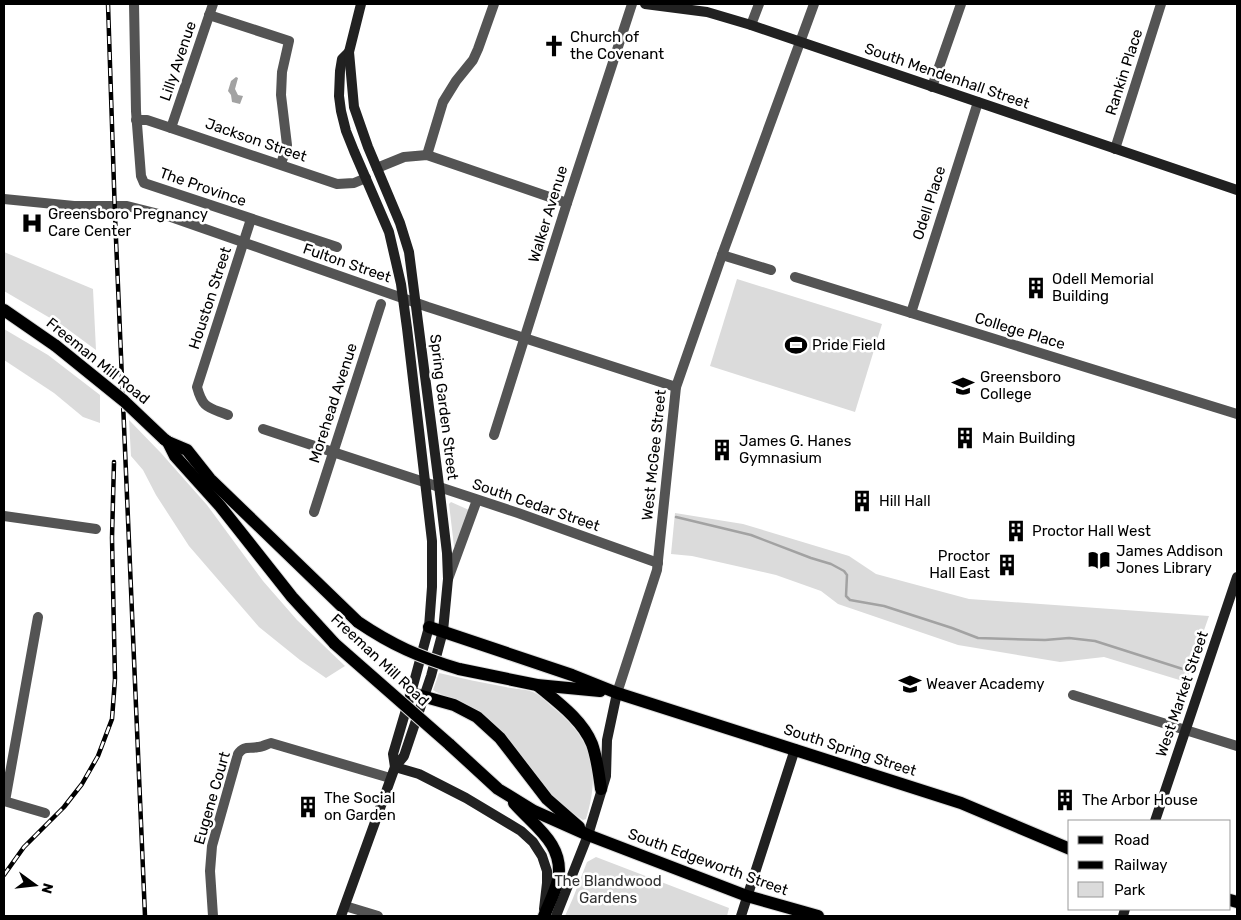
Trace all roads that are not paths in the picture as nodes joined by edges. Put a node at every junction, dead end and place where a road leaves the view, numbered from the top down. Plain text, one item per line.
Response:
1 (134, 4) edge
2 (213, 4) edge
3 (361, 4) edge
4 (494, 4) edge
5 (632, 4) edge
6 (645, 4) edge
7 (758, 4) edge
8 (814, 4) edge
9 (961, 4) edge
10 (1161, 4) edge
11 (209, 15) junction
12 (751, 25) junction
13 (801, 42) junction
14 (349, 52) junction
15 (932, 87) junction
16 (978, 102) junction
17 (136, 120) junction
18 (171, 128) junction
19 (1115, 149) junction
20 (427, 155) junction
21 (281, 164) junction
22 (377, 168) junction
23 (366, 178) junction
24 (1237, 190) edge
25 (4, 198) edge
26 (566, 203) junction
27 (251, 219) junction
28 (244, 244) junction
29 (337, 247) dead end
30 (722, 255) junction
31 (771, 270) dead end
32 (795, 277) dead end
33 (403, 298) junction
34 (416, 303) junction
35 (381, 304) dead end
36 (4, 310) edge
37 (911, 313) junction
38 (525, 339) junction
39 (676, 387) junction
40 (1237, 414) edge
41 (228, 415) dead end
42 (263, 429) dead end
43 (494, 434) dead end
44 (166, 440) junction
45 (333, 452) junction
46 (424, 483) junction
47 (440, 488) junction
48 (476, 500) junction
49 (314, 512) dead end
50 (4, 516) edge
51 (96, 530) dead end
52 (658, 563) junction
53 (1237, 577) edge
54 (448, 579) junction
55 (38, 618) dead end
56 (429, 627) junction
57 (443, 631) junction
58 (536, 685) junction
59 (618, 693) junction
60 (411, 694) junction
61 (1073, 695) dead end
62 (425, 698) junction
63 (1186, 730) junction
64 (1237, 746) edge
65 (795, 749) junction
66 (394, 767) junction
67 (390, 778) junction
68 (602, 789) junction
69 (507, 795) junction
70 (4, 801) edge
71 (44, 813) dead end
72 (1155, 820) edge
73 (588, 835) junction
74 (1068, 848) edge
75 (747, 896) junction
76 (345, 906) junction
77 (213, 916) edge
78 (341, 916) edge
79 (378, 916) edge
80 (544, 916) edge
81 (556, 916) edge
82 (741, 916) edge
83 (818, 916) edge

1 - 17 street, The Province
2 - 11 street, Lilly Avenue
3 - 14 main road, Spring Garden Street
4 - 20 street
5 - 26 street, Walker Avenue
6 - 12 main road, South Mendenhall Street
7 - 12 street
8 - 13 street, West McGee Street
9 - 15 street
10 - 19 street, Rankin Place
11 - 18 street, Lilly Avenue
11 - 21 street
12 - 13 main road, South Mendenhall Street
13 - 15 main road, South Mendenhall Street
13 - 30 street, West McGee Street
14 - 22 main road, Spring Garden Street
14 - 23 main road, Spring Garden Street
15 - 16 main road, South Mendenhall Street
16 - 19 main road, South Mendenhall Street
16 - 37 street, Odell Place
17 - 18 street, Jackson Street
17 - 27 street, The Province
18 - 21 street, Jackson Street
19 - 24 main road, South Mendenhall Street
20 - 22 street
20 - 26 street
21 - 23 street, Jackson Street
22 - 34 main road, Spring Garden Street
23 - 33 main road, Spring Garden Street
25 - 28 street, Fulton Street
26 - 38 street, Walker Avenue
27 - 28 street, Houston Street
27 - 29 street, The Province
28 - 33 street, Fulton Street
28 - 41 street, Houston Street
30 - 31 street
30 - 39 street, West McGee Street
32 - 37 street, College Place
33 - 34 street, Fulton Street
33 - 46 main road, Spring Garden Street
34 - 38 street, Fulton Street
34 - 47 main road, Spring Garden Street
35 - 45 street, Morehead Avenue
36 - 44 main road, Freeman Mill Road, bridge
37 - 40 street, College Place
38 - 39 street, Fulton Street
38 - 43 street, Walker Avenue
39 - 52 street, West McGee Street
42 - 45 street, South Cedar Street
44 - 58 main road, Freeman Mill Road, bridge
44 - 69 main road, Freeman Mill Road, bridge
45 - 46 street, South Cedar Street
45 - 49 street, Morehead Avenue
46 - 47 street, South Cedar Street
46 - 56 main road, Spring Garden Street
47 - 48 street, South Cedar Street
47 - 54 main road, Spring Garden Street
48 - 52 street, South Cedar Street
48 - 54 street
50 - 51 street
52 - 59 street, West McGee Street
53 - 63 main road, West Market Street
54 - 57 main road, Spring Garden Street
55 - 70 street
56 - 57 main road
56 - 60 main road, Spring Garden Street
57 - 59 main road
57 - 62 main road, Spring Garden Street
58 - 59 main road, Freeman Mill Road
58 - 68 main road
59 - 65 main road, South Spring Street
59 - 68 main road, West McGee Street
60 - 62 main road
60 - 66 main road, Spring Garden Street
61 - 63 street
62 - 66 main road, Spring Garden Street
62 - 73 main road
63 - 64 street
63 - 72 main road, West Market Street
65 - 74 main road, South Spring Street
65 - 75 main road
66 - 67 main road, Spring Garden Street
66 - 80 main road
67 - 76 main road, Spring Garden Street
67 - 77 street, Eugene Court
68 - 73 main road, West McGee Street
69 - 73 main road, Freeman Mill Road
69 - 80 main road
70 - 71 street
73 - 75 main road, South Edgeworth Street
73 - 81 main road, West McGee Street
75 - 82 main road
75 - 83 main road, South Edgeworth Street
76 - 78 main road, Spring Garden Street
76 - 79 street

